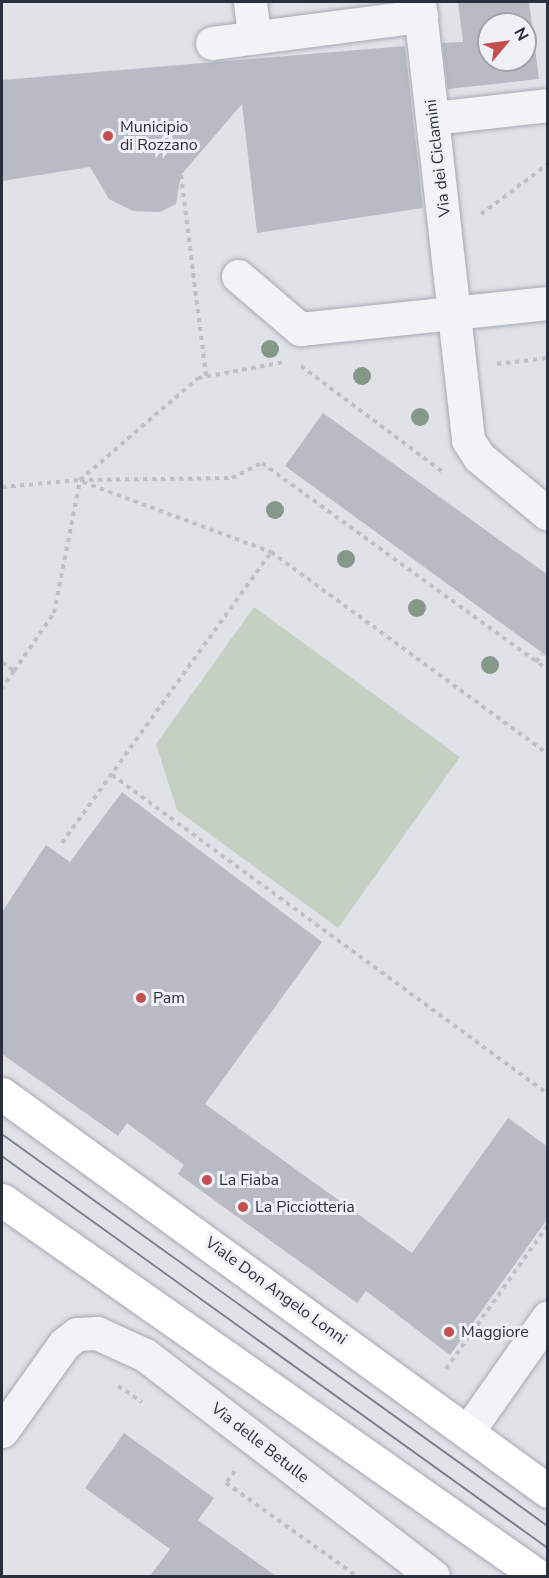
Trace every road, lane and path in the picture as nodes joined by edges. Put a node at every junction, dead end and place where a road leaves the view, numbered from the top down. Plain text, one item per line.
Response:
1 (250, 2) edge
2 (420, 9) edge
3 (352, 12) edge
4 (254, 37) junction
5 (212, 43) dead end
6 (548, 105) edge
7 (434, 118) junction
8 (548, 164) edge
9 (181, 176) dead end
10 (447, 239) junction
11 (238, 276) dead end
12 (548, 303) edge
13 (456, 315) junction
14 (548, 358) edge
15 (294, 360) dead end
16 (460, 369) junction
17 (206, 376) dead end
18 (198, 378) dead end
19 (80, 480) junction
20 (453, 480) dead end
21 (2, 487) edge
22 (548, 514) edge
23 (271, 552) junction
24 (542, 654) dead end
25 (2, 662) edge
26 (536, 662) junction
27 (548, 670) edge
28 (14, 671) junction
29 (2, 688) edge
30 (548, 754) edge
31 (112, 775) junction
32 (63, 843) dead end
33 (2, 1094) edge
34 (548, 1094) edge
35 (2, 1200) edge
36 (548, 1225) edge
37 (548, 1317) edge
38 (446, 1369) dead end
39 (2, 1431) edge
40 (468, 1431) junction
41 (548, 1491) edge
42 (433, 1576) edge
43 (537, 1576) edge

1 - 4 street
2 - 3 street
2 - 7 street, Via dei Ciclamini
3 - 4 street
4 - 5 street
6 - 7 street
7 - 10 street, Via dei Ciclamini
8 - 10 path
9 - 17 path
10 - 13 street, Via dei Ciclamini
11 - 13 street
12 - 13 street
13 - 16 street, Via dei Ciclamini
14 - 16 path
15 - 20 path
16 - 22 street, Via dei Ciclamini
18 - 19 path
19 - 21 path
19 - 23 path
19 - 26 path
19 - 28 path
23 - 30 path
23 - 31 path
24 - 26 path
25 - 28 path
26 - 27 path
28 - 29 path
31 - 32 path
31 - 34 path
33 - 40 main road, Viale Don Angelo Lonni
35 - 43 main road
36 - 38 path
37 - 40 street
39 - 42 street, Via delle Betulle
40 - 41 main road, Viale Don Angelo Lonni

